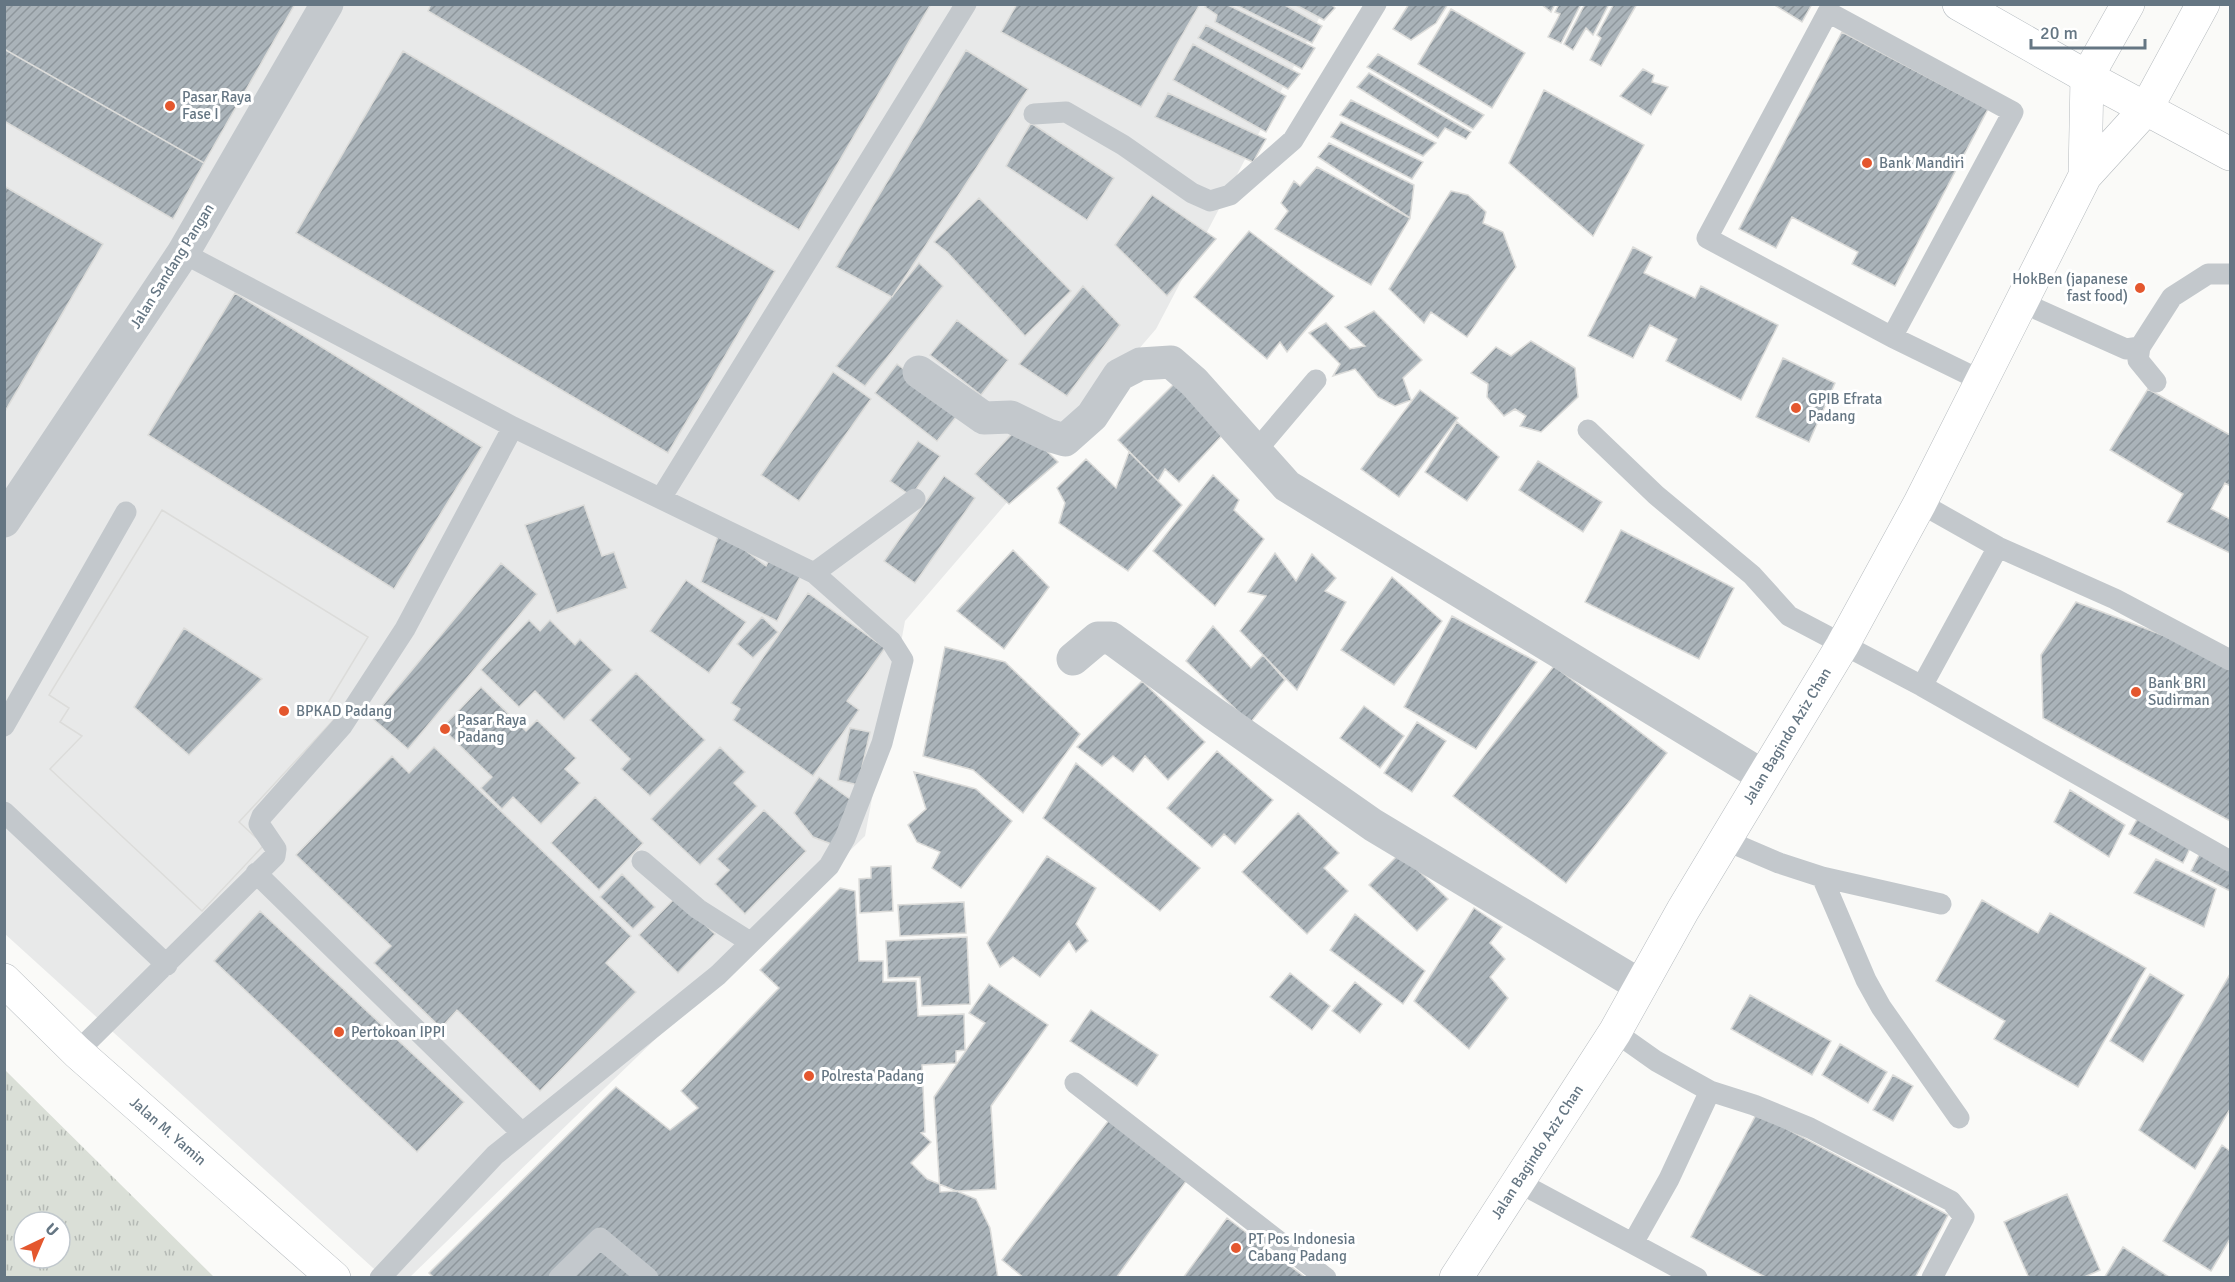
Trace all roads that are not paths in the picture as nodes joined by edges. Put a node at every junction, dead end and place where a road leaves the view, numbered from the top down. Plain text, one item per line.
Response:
1 (327, 4) edge
2 (966, 4) edge
3 (1376, 4) edge
4 (1959, 4) edge
5 (2128, 4) edge
6 (2204, 4) edge
7 (2087, 77) junction
8 (2146, 109) junction
9 (1034, 114) dead end
10 (2230, 154) edge
11 (2085, 176) junction
12 (183, 253) junction
13 (2230, 274) edge
14 (2022, 302) junction
15 (1892, 337) junction
16 (2139, 347) junction
17 (919, 372) dead end
18 (1316, 380) dead end
19 (1982, 381) junction
20 (2156, 382) dead end
21 (513, 427) junction
22 (1587, 430) dead end
23 (1255, 452) junction
24 (661, 498) junction
25 (915, 499) dead end
26 (1920, 504) junction
27 (126, 512) dead end
28 (4, 521) edge
29 (1998, 547) junction
30 (814, 573) junction
31 (1842, 646) junction
32 (1073, 659) dead end
33 (2230, 660) edge
34 (1922, 686) junction
35 (4, 726) edge
36 (1763, 776) junction
37 (4, 812) edge
38 (1725, 840) junction
39 (642, 861) dead end
40 (2230, 861) edge
41 (256, 873) junction
42 (1822, 877) junction
43 (1941, 904) dead end
44 (750, 942) junction
45 (167, 965) junction
46 (4, 980) edge
47 (1641, 987) junction
48 (1615, 1032) junction
49 (77, 1052) junction
50 (1075, 1083) dead end
51 (1710, 1091) junction
52 (1959, 1118) dead end
53 (521, 1132) junction
54 (1518, 1182) junction
55 (1633, 1243) junction
56 (334, 1278) edge
57 (380, 1278) edge
58 (559, 1278) edge
59 (648, 1278) edge
60 (1326, 1278) edge
61 (1456, 1278) edge
62 (1697, 1278) edge
63 (1932, 1278) edge

1 - 12 street, Jalan Sandang Pangan
2 - 24 lane
3 - 9 lane
4 - 7 main road
5 - 7 main road
6 - 8 main road
7 - 8 main road
7 - 11 main road
8 - 10 main road
8 - 11 main road
11 - 14 main road, Jalan Bagindo Aziz Chan
12 - 21 lane
12 - 28 street, Jalan Sandang Pangan
13 - 16 lane
14 - 16 lane
14 - 19 main road, Jalan Bagindo Aziz Chan
15 - 15 lane
15 - 19 lane
16 - 20 lane
17 - 23 street
18 - 23 lane
19 - 26 main road, Jalan Bagindo Aziz Chan
21 - 24 lane
21 - 41 lane
22 - 31 lane
23 - 36 street
24 - 30 lane
25 - 30 lane
26 - 29 lane
26 - 31 main road, Jalan Bagindo Aziz Chan
27 - 35 lane
29 - 33 lane
29 - 34 lane
30 - 44 lane
31 - 34 lane
31 - 36 main road, Jalan Bagindo Aziz Chan
32 - 47 street
34 - 40 lane
36 - 38 main road, Jalan Bagindo Aziz Chan
37 - 45 lane
38 - 42 lane
38 - 47 main road, Jalan Bagindo Aziz Chan
39 - 44 lane
41 - 45 lane
41 - 53 lane
42 - 43 lane
42 - 52 lane
44 - 53 lane
45 - 49 lane
46 - 49 main road, Jalan M. Yamin
47 - 48 main road, Jalan Bagindo Aziz Chan
48 - 51 lane
48 - 54 main road, Jalan Bagindo Aziz Chan
49 - 56 main road, Jalan M. Yamin
50 - 60 lane
51 - 55 lane
51 - 63 lane
53 - 57 lane
54 - 55 lane
54 - 61 main road, Jalan Bagindo Aziz Chan
55 - 62 lane
58 - 59 lane

